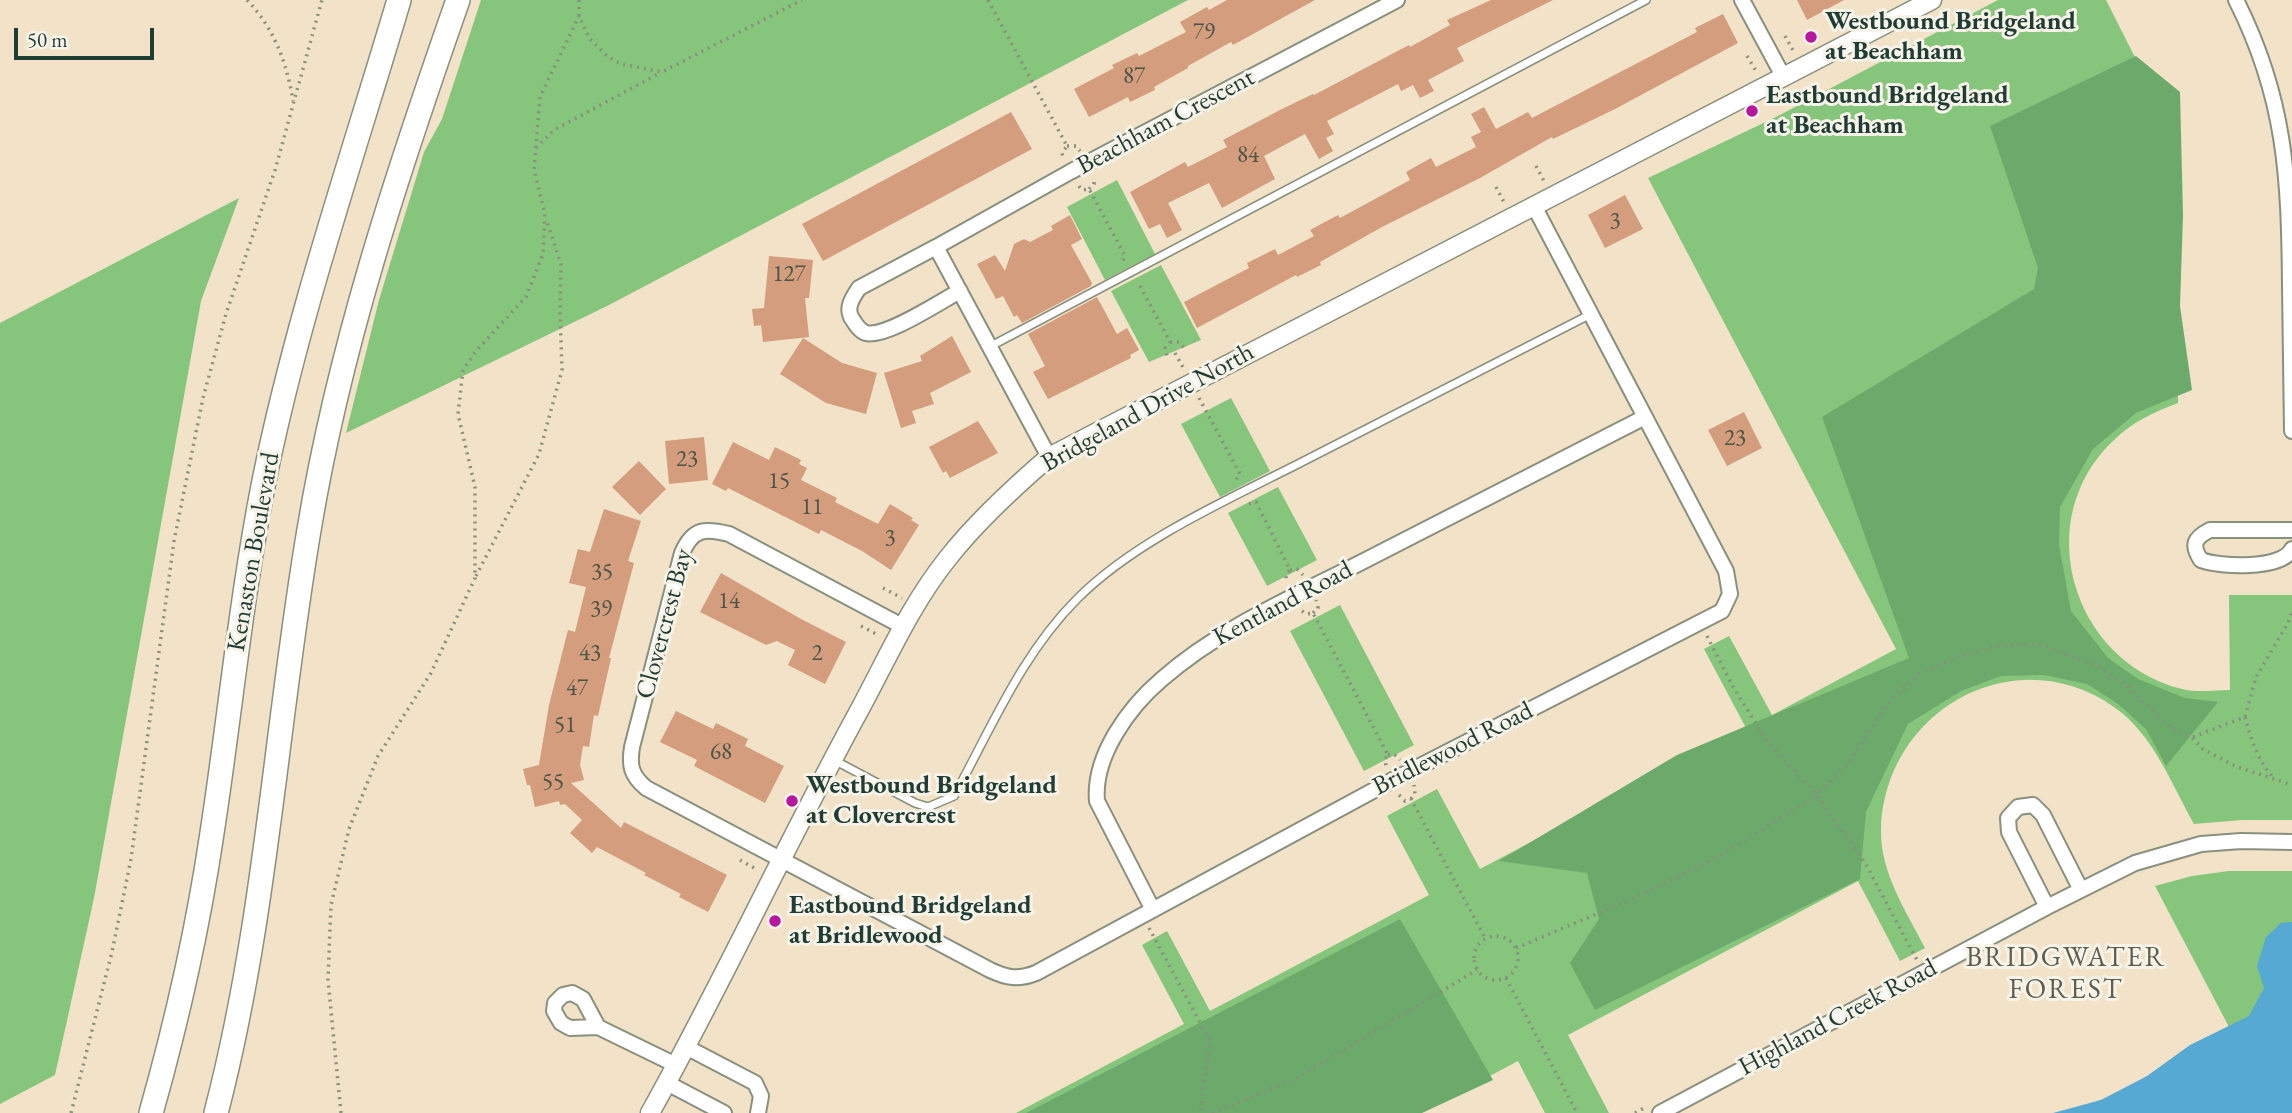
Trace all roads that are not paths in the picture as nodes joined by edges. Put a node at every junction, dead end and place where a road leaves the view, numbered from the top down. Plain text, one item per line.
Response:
1 (399, 0) edge
2 (458, 0) edge
3 (1397, 0) edge
4 (1646, 0) edge
5 (1742, 0) edge
6 (1932, 0) edge
7 (2236, 0) edge
8 (1783, 76) junction
9 (1534, 206) junction
10 (936, 247) junction
11 (960, 290) junction
12 (1591, 313) junction
13 (991, 346) junction
14 (1645, 417) junction
15 (2292, 431) edge
16 (1049, 457) junction
17 (2292, 530) edge
18 (2292, 549) edge
19 (902, 626) junction
20 (832, 759) junction
21 (2292, 842) edge
22 (782, 860) junction
23 (2081, 890) junction
24 (2047, 907) junction
25 (1147, 913) junction
26 (598, 1027) dead end
27 (686, 1047) junction
28 (676, 1065) junction
29 (667, 1083) junction
30 (150, 1113) edge
31 (216, 1113) edge
32 (650, 1113) edge
33 (723, 1113) edge
34 (758, 1113) edge
35 (1660, 1113) edge

1 - 30 main road, Kenaston Boulevard
2 - 31 main road, Kenaston Boulevard
3 - 10 street, Beachham Crescent
4 - 13 lane
5 - 8 street
6 - 8 street, Bridgeland Drive North
7 - 15 street
8 - 9 street, Bridgeland Drive North
9 - 12 street, Bridlewood Road
9 - 16 street, Bridgeland Drive North
10 - 11 street
10 - 11 street, Beachham Crescent
11 - 13 street
12 - 14 street, Bridlewood Road
12 - 20 lane
13 - 16 street
14 - 25 street, Kentland Road
14 - 25 street, Bridlewood Road
16 - 19 street, Bridgeland Drive North
17 - 18 street
19 - 20 street, Bridgeland Drive North
19 - 22 street, Clovercrest Bay
20 - 22 street, Bridgeland Drive North
21 - 23 street, Highland Creek Road
22 - 25 street, Bridlewood Road
22 - 27 street, Bridgeland Drive North
23 - 24 street, Highland Creek Road
23 - 24 street
24 - 35 street, Highland Creek Road
26 - 28 street
27 - 28 street, Bridgeland Drive North
27 - 34 street
28 - 29 street, Bridgeland Drive North
29 - 32 street, Bridgeland Drive North
29 - 33 street

